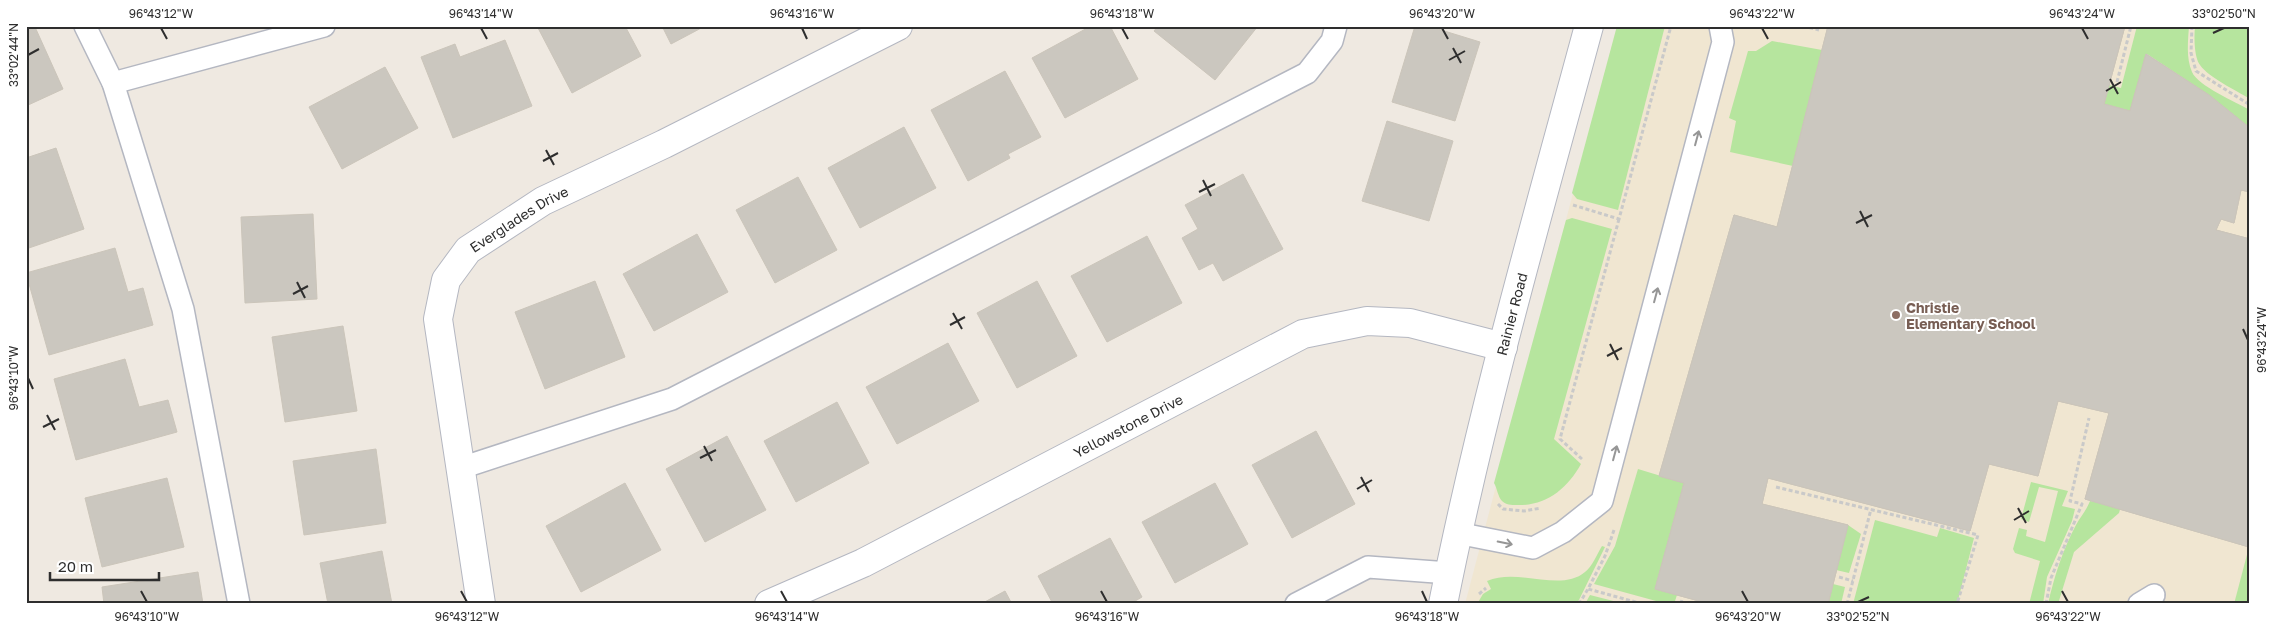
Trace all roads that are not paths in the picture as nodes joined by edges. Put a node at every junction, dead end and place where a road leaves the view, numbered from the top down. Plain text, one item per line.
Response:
1 (85, 26) edge
2 (324, 26) edge
3 (898, 26) edge
4 (1336, 26) edge
5 (1589, 26) edge
6 (1720, 26) edge
7 (113, 83) junction
8 (1503, 347) junction
9 (461, 468) junction
10 (1457, 533) junction
11 (1449, 573) junction
12 (239, 604) edge
13 (480, 604) edge
14 (769, 604) edge
15 (1296, 604) edge
16 (1443, 604) edge

1 - 7 lane
2 - 7 lane
3 - 9 street, Everglades Drive
4 - 9 lane
5 - 8 street, Rainier Road
10 -> 6 lane
7 - 12 lane
8 - 10 street, Rainier Road
8 - 14 street, Yellowstone Drive
9 - 13 street, Everglades Drive
10 - 11 street, Rainier Road
11 - 15 lane
11 - 16 street, Rainier Road

